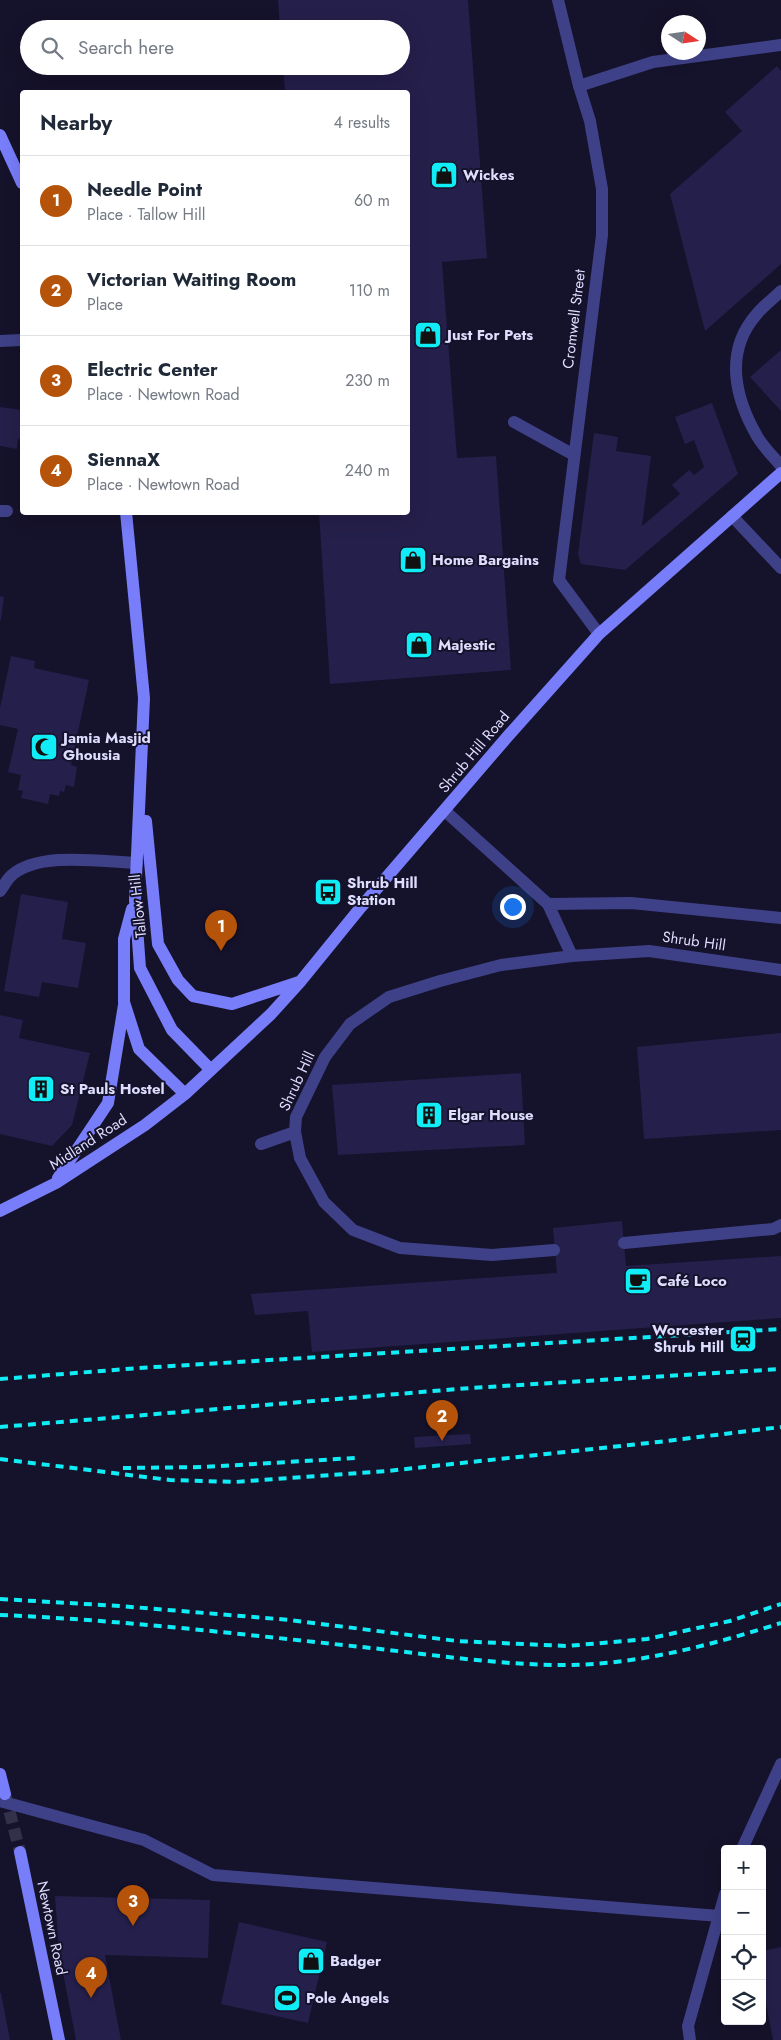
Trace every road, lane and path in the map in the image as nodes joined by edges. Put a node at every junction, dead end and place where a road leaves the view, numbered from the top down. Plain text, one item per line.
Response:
1 (558, 0) edge
2 (781, 45) edge
3 (579, 86) junction
4 (0, 135) edge
5 (20, 174) edge
6 (781, 291) edge
7 (20, 340) edge
8 (0, 341) edge
9 (514, 422) dead end
10 (574, 455) junction
11 (781, 466) edge
12 (781, 473) edge
13 (126, 515) edge
14 (732, 516) junction
15 (781, 568) edge
16 (599, 634) junction
17 (142, 781) junction
18 (445, 811) junction
19 (137, 863) junction
20 (0, 891) edge
21 (135, 900) junction
22 (548, 904) junction
23 (781, 918) edge
24 (572, 956) junction
25 (781, 970) edge
26 (300, 982) junction
27 (124, 1002) junction
28 (211, 1070) junction
29 (185, 1094) junction
30 (295, 1132) junction
31 (261, 1144) dead end
32 (56, 1182) junction
33 (0, 1210) edge
34 (781, 1225) edge
35 (624, 1244) dead end
36 (554, 1250) dead end
37 (781, 1764) edge
38 (0, 1774) edge
39 (2, 1797) edge
40 (744, 1845) edge
41 (20, 1852) tunnel mouth
42 (721, 1909) edge
43 (719, 1916) junction
44 (59, 2040) edge
45 (690, 2040) edge

1 - 3 street, Cromwell Street
2 - 3 street
3 - 10 street, Cromwell Street
4 - 5 street
6 - 11 street
7 - 8 street
9 - 10 street
10 - 16 street, Cromwell Street
12 - 14 street, Shrub Hill Road
13 - 17 street, Tallow Hill
14 - 15 street
14 - 16 street, Shrub Hill Road
16 - 18 street, Shrub Hill Road
17 - 19 street, Tallow Hill
17 - 26 street, Tallow Hill
18 - 22 street
18 - 26 street, Shrub Hill Road
19 - 20 street
19 - 21 street, Tallow Hill
21 - 27 street, Tallow Hill
21 - 28 street, Tallow Hill
22 - 23 street
22 - 24 street
24 - 25 street, Shrub Hill
24 - 30 street, Shrub Hill
26 - 28 street, Shrub Hill Road
27 - 29 street, Tallow Hill
27 - 32 street, Tallow Hill
28 - 29 street, Midland Road
29 - 32 street, Midland Road
30 - 31 street
30 - 36 street, Shrub Hill
32 - 33 street, Midland Road
34 - 35 street
37 - 40 street
38 - 39 street
39 - 43 street
41 - 44 street, Newtown Road
42 - 43 street
43 - 45 street

